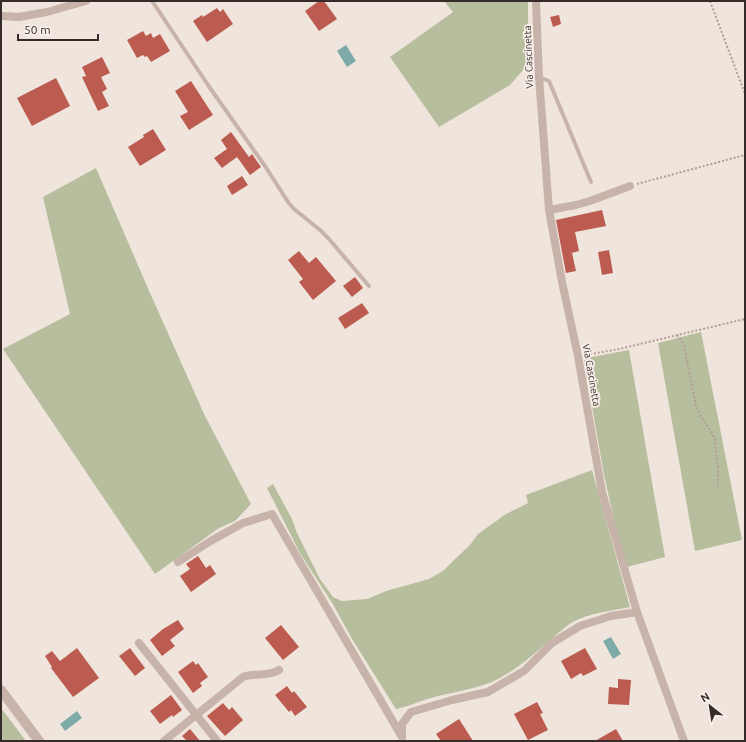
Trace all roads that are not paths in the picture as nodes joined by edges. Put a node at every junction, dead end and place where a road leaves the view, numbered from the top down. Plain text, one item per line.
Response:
1 (86, 1) edge
2 (152, 1) edge
3 (536, 1) edge
4 (1, 16) edge
5 (539, 77) junction
6 (591, 182) dead end
7 (630, 186) road end
8 (549, 210) junction
9 (368, 286) dead end
10 (178, 562) dead end
11 (637, 612) junction
12 (139, 643) dead end
13 (279, 670) dead end
14 (1, 690) edge
15 (196, 714) junction
16 (403, 739) edge
17 (39, 741) edge
18 (164, 741) edge
19 (217, 741) edge
20 (684, 741) edge

1 - 4 street
2 - 9 lane
3 - 5 street, Via Cascinetta
5 - 6 lane
5 - 8 street, Via Cascinetta
7 - 8 street
8 - 11 street, Via Cascinetta
10 - 16 street
11 - 16 street
11 - 20 street, Via Cascinetta
12 - 15 street
13 - 15 street
14 - 17 street
15 - 18 street
15 - 19 street

